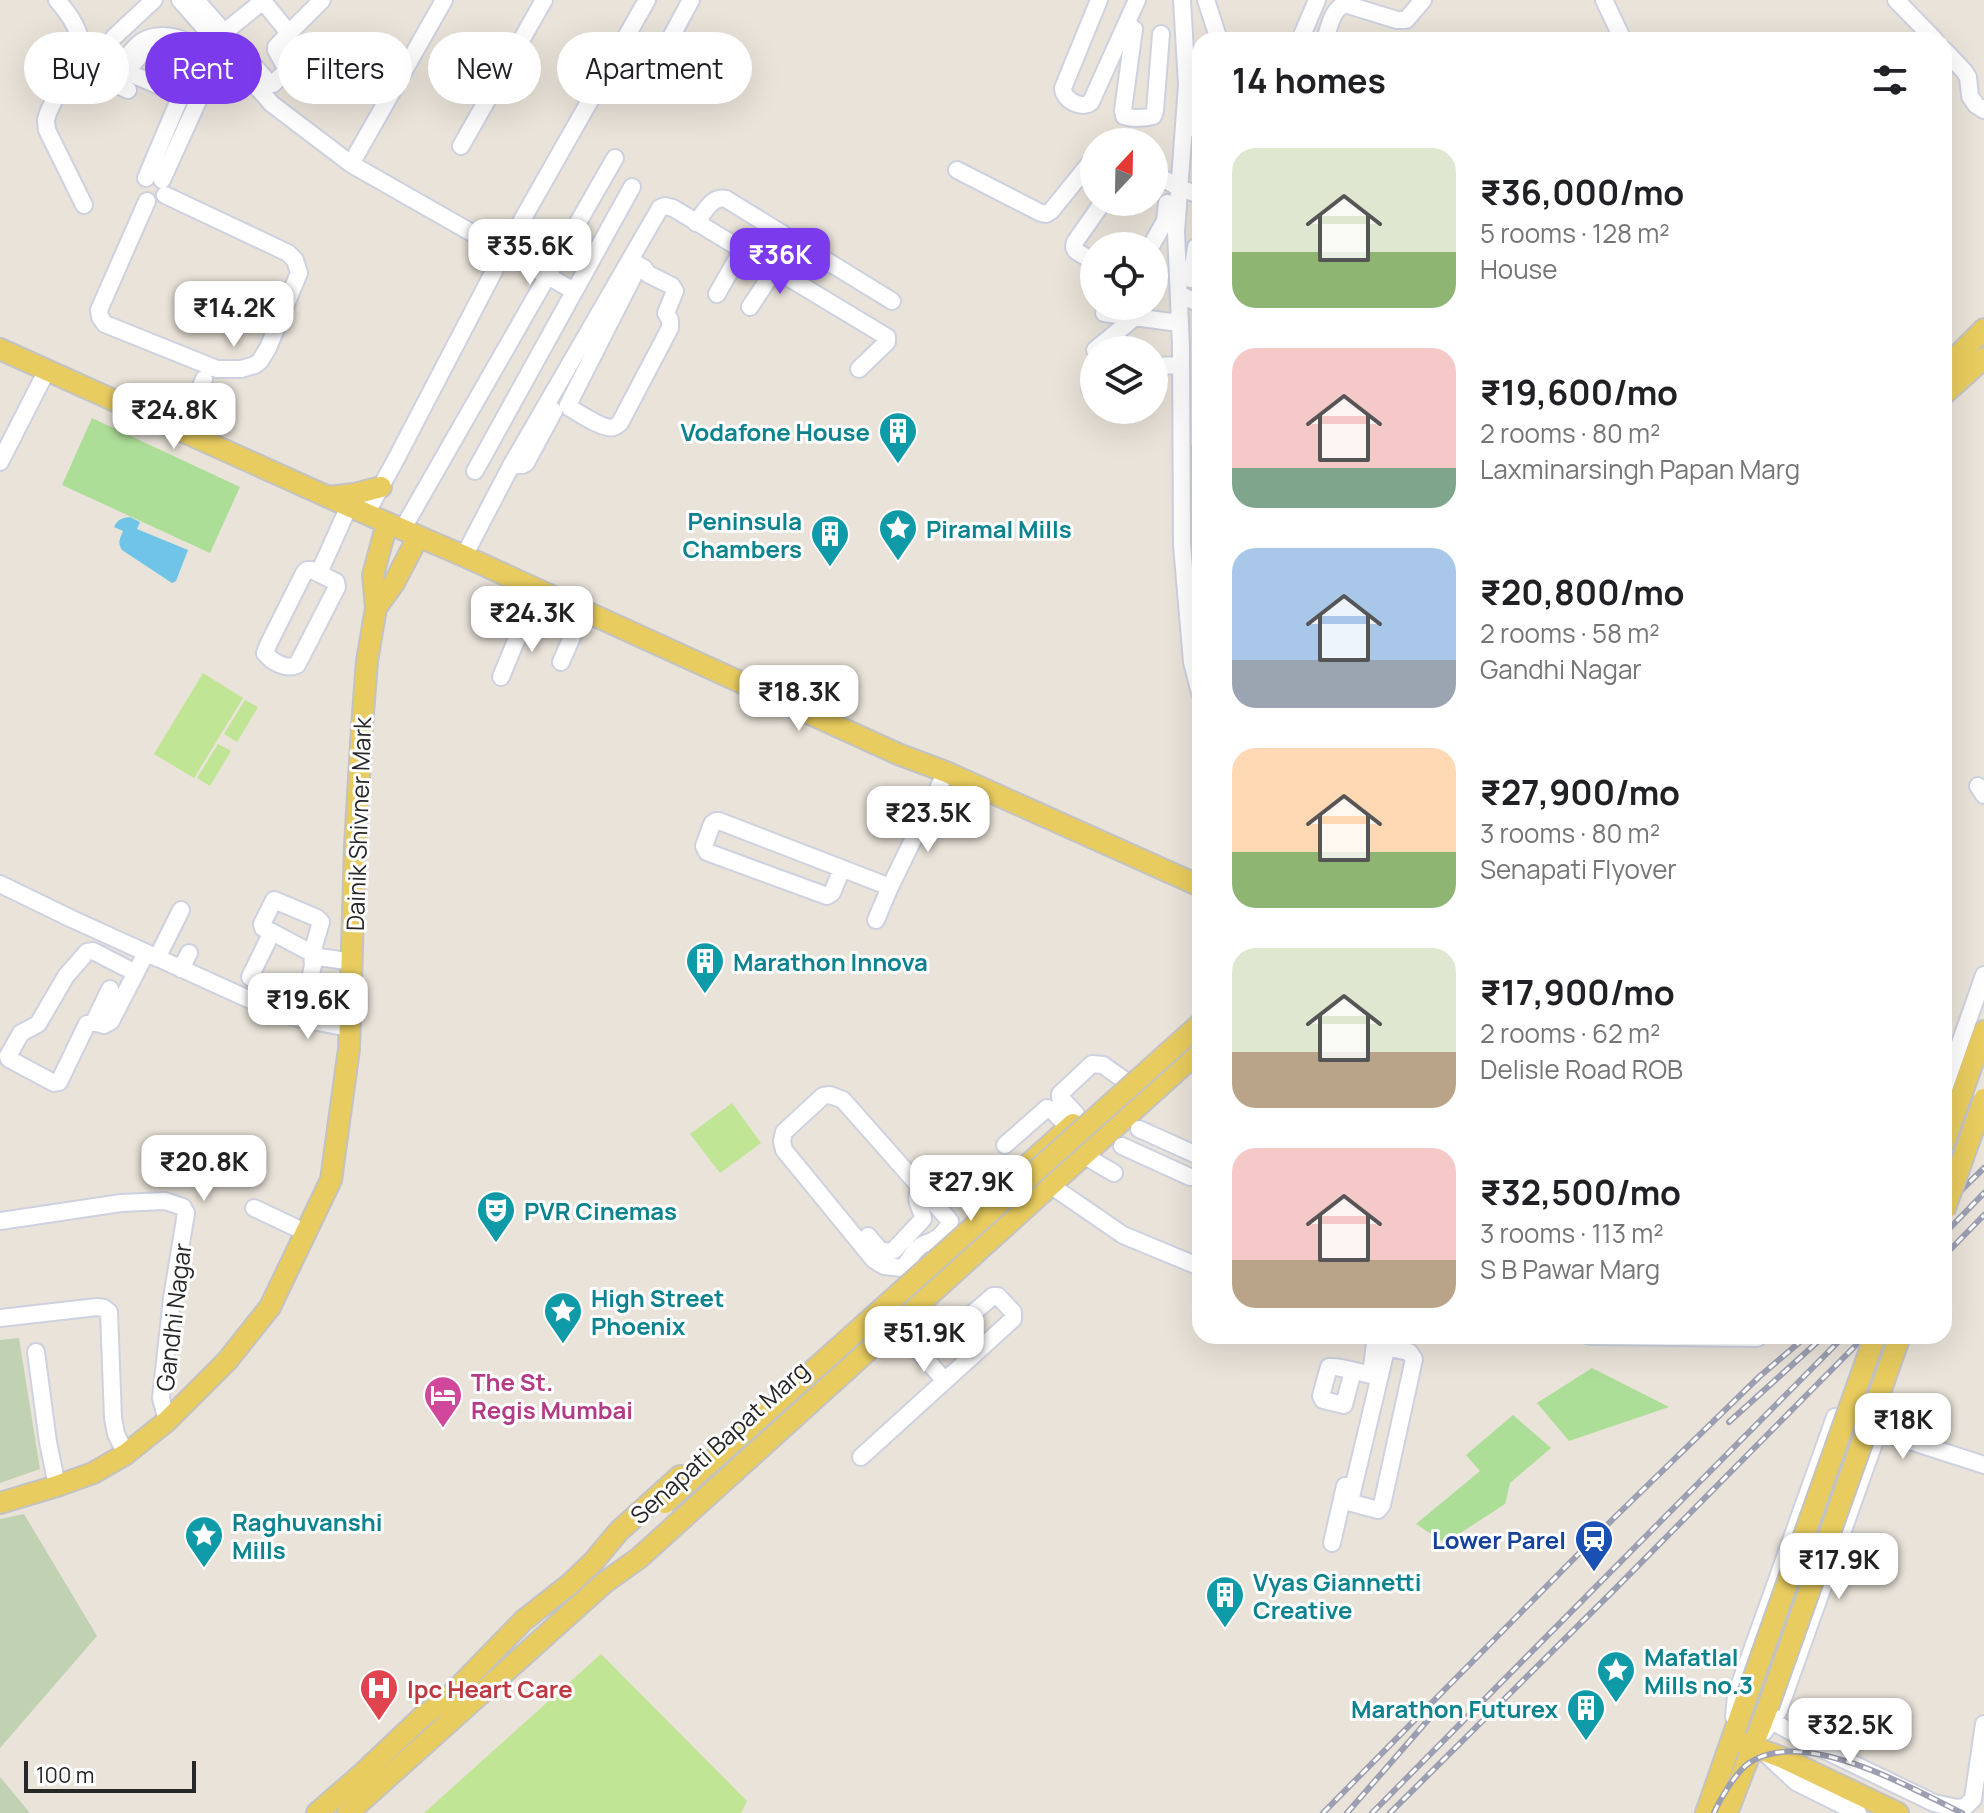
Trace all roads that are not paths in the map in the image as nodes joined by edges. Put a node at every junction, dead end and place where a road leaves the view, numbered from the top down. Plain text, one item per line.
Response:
1 (57, 0) edge
2 (154, 0) edge
3 (180, 0) edge
4 (196, 0) edge
5 (322, 0) edge
6 (444, 0) edge
7 (544, 0) edge
8 (647, 0) edge
9 (691, 0) edge
10 (1099, 0) edge
11 (1137, 0) edge
12 (1182, 0) edge
13 (1206, 0) edge
14 (1317, 0) edge
15 (1423, 0) edge
16 (1604, 0) edge
17 (1896, 0) edge
18 (263, 1) edge
19 (1130, 28) junction
20 (78, 32) edge
21 (119, 32) edge
22 (222, 32) edge
23 (224, 32) edge
24 (288, 32) edge
25 (290, 32) edge
26 (674, 32) edge
27 (1216, 32) edge
28 (1303, 32) edge
29 (1328, 32) edge
30 (1619, 32) edge
31 (1927, 32) edge
32 (1161, 34) junction
33 (1183, 37) junction
34 (129, 55) edge
35 (1952, 58) edge
36 (129, 70) edge
37 (262, 75) edge
38 (278, 79) edge
39 (1984, 80) edge
40 (1969, 93) junction
41 (52, 104) edge
42 (1984, 110) edge
43 (1189, 130) edge
44 (461, 146) dead end
45 (615, 158) dead end
46 (351, 164) junction
47 (957, 170) dead end
48 (1080, 175) edge
49 (158, 184) junction
50 (632, 187) dead end
51 (1027, 194) dead end
52 (1192, 196) edge
53 (1171, 198) edge
54 (147, 201) junction
55 (1192, 202) edge
56 (84, 205) dead end
57 (1046, 214) junction
58 (696, 223) junction
59 (1171, 234) junction
60 (1080, 235) edge
61 (1168, 236) edge
62 (1192, 245) edge
63 (505, 250) junction
64 (742, 250) junction
65 (1080, 253) edge
66 (639, 265) junction
67 (775, 269) junction
68 (548, 275) junction
69 (1189, 278) edge
70 (574, 291) junction
71 (717, 294) dead end
72 (1179, 294) junction
73 (1192, 300) edge
74 (892, 301) dead end
75 (750, 307) dead end
76 (1984, 319) edge
77 (1131, 320) edge
78 (1157, 320) edge
79 (1179, 323) junction
80 (1984, 329) edge
81 (1112, 336) edge
82 (1984, 343) edge
83 (1952, 348) edge
84 (3, 355) edge
85 (1984, 358) edge
86 (1952, 361) edge
87 (1168, 362) edge
88 (1181, 365) junction
89 (859, 369) dead end
90 (47, 370) junction
91 (1952, 374) edge
92 (204, 379) dead end
93 (1952, 387) edge
94 (182, 430) junction
95 (0, 462) edge
96 (512, 464) junction
97 (475, 471) dead end
98 (381, 487) junction
99 (328, 497) junction
100 (357, 510) junction
101 (402, 530) junction
102 (464, 556) junction
103 (319, 573) junction
104 (537, 590) junction
105 (376, 608) junction
106 (583, 612) junction
107 (561, 662) dead end
108 (1192, 662) edge
109 (501, 677) dead end
110 (946, 772) junction
111 (842, 869) junction
112 (1192, 882) edge
113 (0, 884) edge
114 (890, 887) junction
115 (181, 910) dead end
116 (876, 920) dead end
117 (272, 932) junction
118 (189, 953) dead end
119 (312, 953) junction
120 (138, 958) junction
121 (353, 962) junction
122 (181, 969) junction
123 (1984, 975) edge
124 (110, 989) dead end
125 (254, 1001) junction
126 (302, 1019) junction
127 (1192, 1021) edge
128 (94, 1022) junction
129 (349, 1028) junction
130 (1192, 1031) edge
131 (1984, 1031) edge
132 (1192, 1042) edge
133 (1192, 1057) edge
134 (1952, 1066) edge
135 (1124, 1080) junction
136 (1984, 1099) edge
137 (1074, 1119) junction
138 (1952, 1121) edge
139 (1139, 1129) dead end
140 (1005, 1145) dead end
141 (1122, 1146) dead end
142 (1192, 1153) edge
143 (1083, 1155) junction
144 (1026, 1166) junction
145 (1114, 1173) dead end
146 (1190, 1177) dead end
147 (1049, 1185) junction
148 (922, 1188) junction
149 (1952, 1189) edge
150 (254, 1208) dead end
151 (0, 1221) edge
152 (307, 1233) junction
153 (856, 1238) junction
154 (923, 1252) junction
155 (1192, 1264) edge
156 (952, 1273) junction
157 (872, 1306) junction
158 (0, 1318) edge
159 (894, 1327) junction
160 (1376, 1344) edge
161 (1872, 1344) edge
162 (1897, 1344) edge
163 (36, 1352) dead end
164 (923, 1356) junction
165 (1353, 1371) dead end
166 (1375, 1371) junction
167 (945, 1381) junction
168 (167, 1421) junction
169 (1878, 1432) junction
170 (126, 1454) junction
171 (861, 1457) dead end
172 (1984, 1465) edge
173 (57, 1486) junction
174 (1347, 1496) junction
175 (0, 1503) edge
176 (669, 1507) junction
177 (1332, 1543) dead end
178 (593, 1562) junction
179 (604, 1583) junction
180 (1770, 1714) junction
181 (1984, 1724) edge
182 (1732, 1739) junction
183 (1757, 1748) junction
184 (317, 1813) edge
185 (348, 1813) edge
186 (1706, 1813) edge
187 (1727, 1813) edge
188 (1858, 1813) edge
189 (1898, 1813) edge

1 - 20 street
2 - 21 street
3 - 46 street
4 - 22 street
5 - 25 street
6 - 46 street
7 - 44 street
8 - 63 street
9 - 26 street
10 - 19 street
11 - 19 street
12 - 33 street
13 - 27 street
14 - 28 street
15 - 29 street
16 - 30 street
17 - 31 street
18 - 23 street
18 - 24 street
19 - 32 street
19 - 32 street
32 - 33 street
33 - 43 street
34 - 49 street
35 - 40 street
36 - 49 street
37 - 38 street
39 - 40 street
40 - 42 street
41 - 56 street
43 - 53 street
45 - 68 street
46 - 63 street
47 - 57 street
48 - 57 street
49 - 54 street
49 - 54 street
49 - 54 street
50 - 70 street
51 - 57 street
52 - 53 street
53 - 55 street
53 - 59 street
58 - 64 street
58 - 74 street
58 - 96 street
59 - 61 street
59 - 62 street
59 - 69 street
60 - 65 street
63 - 68 street
63 - 98 street
64 - 67 street
64 - 71 street
66 - 66 street
66 - 96 street
67 - 75 street
67 - 89 street
68 - 70 street
68 - 101 street
69 - 72 street
70 - 97 street
72 - 73 street
72 - 79 street
76 - 83 main road
77 - 81 street
78 - 79 street
79 - 88 street
80 - 86 main road
82 - 91 main road
84 - 90 main road
85 - 93 main road
87 - 88 street
88 - 108 street
90 - 94 main road
90 - 95 street
92 - 94 street
94 - 99 main road
96 - 102 street
98 - 99 main road
98 - 100 street
99 - 100 main road
100 - 101 main road
100 - 103 street
101 - 102 main road
101 - 105 main road
101 - 105 main road
102 - 104 main road
103 - 103 street
104 - 106 main road
104 - 109 street
105 - 121 main road, Dainik Shivner Mark
106 - 107 street
106 - 110 main road
110 - 112 main road
110 - 114 street
111 - 111 street
111 - 114 street
113 - 120 street
114 - 116 street
115 - 120 street
117 - 119 street
117 - 119 street
117 - 125 street
118 - 122 street
119 - 121 street
119 - 126 street
120 - 122 street
120 - 128 street
120 - 128 street
121 - 129 main road, Dainik Shivner Mark
122 - 125 street
123 - 134 street
124 - 128 street
125 - 126 street
126 - 129 street
127 - 135 main road, Senapati Bapat Marg
129 - 152 main road, Dainik Shivner Mark
130 - 176 main road, bridge
131 - 138 main road
132 - 176 main road
133 - 143 main road, Senapati Bapat Marg
135 - 137 main road, Senapati Bapat Marg
135 - 137 street
136 - 149 main road, bridge
137 - 140 street
137 - 144 main road, Senapati Bapat Marg
139 - 142 street
141 - 146 street
143 - 145 street
143 - 147 main road, Senapati Bapat Marg
144 - 147 street
144 - 154 main road, Senapati Bapat Marg
147 - 155 street
147 - 156 main road, Senapati Bapat Marg
148 - 153 street
148 - 153 street
148 - 154 street
150 - 152 street
151 - 168 street, Gandhi Nagar
152 - 168 main road, Dainik Shivner Mark
153 - 154 street
154 - 156 street
154 - 157 main road, Senapati Bapat Marg
156 - 159 main road, Senapati Bapat Marg
157 - 159 main road
157 - 178 main road, Senapati Bapat Marg
158 - 170 street
159 - 164 street
159 - 179 main road, Senapati Bapat Marg
160 - 166 street
161 - 182 main road, bridge
162 - 180 main road, bridge
163 - 173 street
164 - 167 street
164 - 167 street
165 - 166 street
166 - 174 street
166 - 174 street
167 - 171 street
168 - 170 main road, Dainik Shivner Mark
169 - 172 street
169 - 180 street
169 - 182 street
170 - 173 main road, Dainik Shivner Mark
173 - 175 main road, Dainik Shivner Mark
174 - 177 street
176 - 178 main road
176 - 179 main road
178 - 184 main road, Senapati Bapat Marg
179 - 185 main road, Senapati Bapat Marg
180 - 181 street
180 - 183 main road
182 - 183 main road
182 - 186 main road
183 - 187 main road
183 - 188 street
183 - 189 main road

